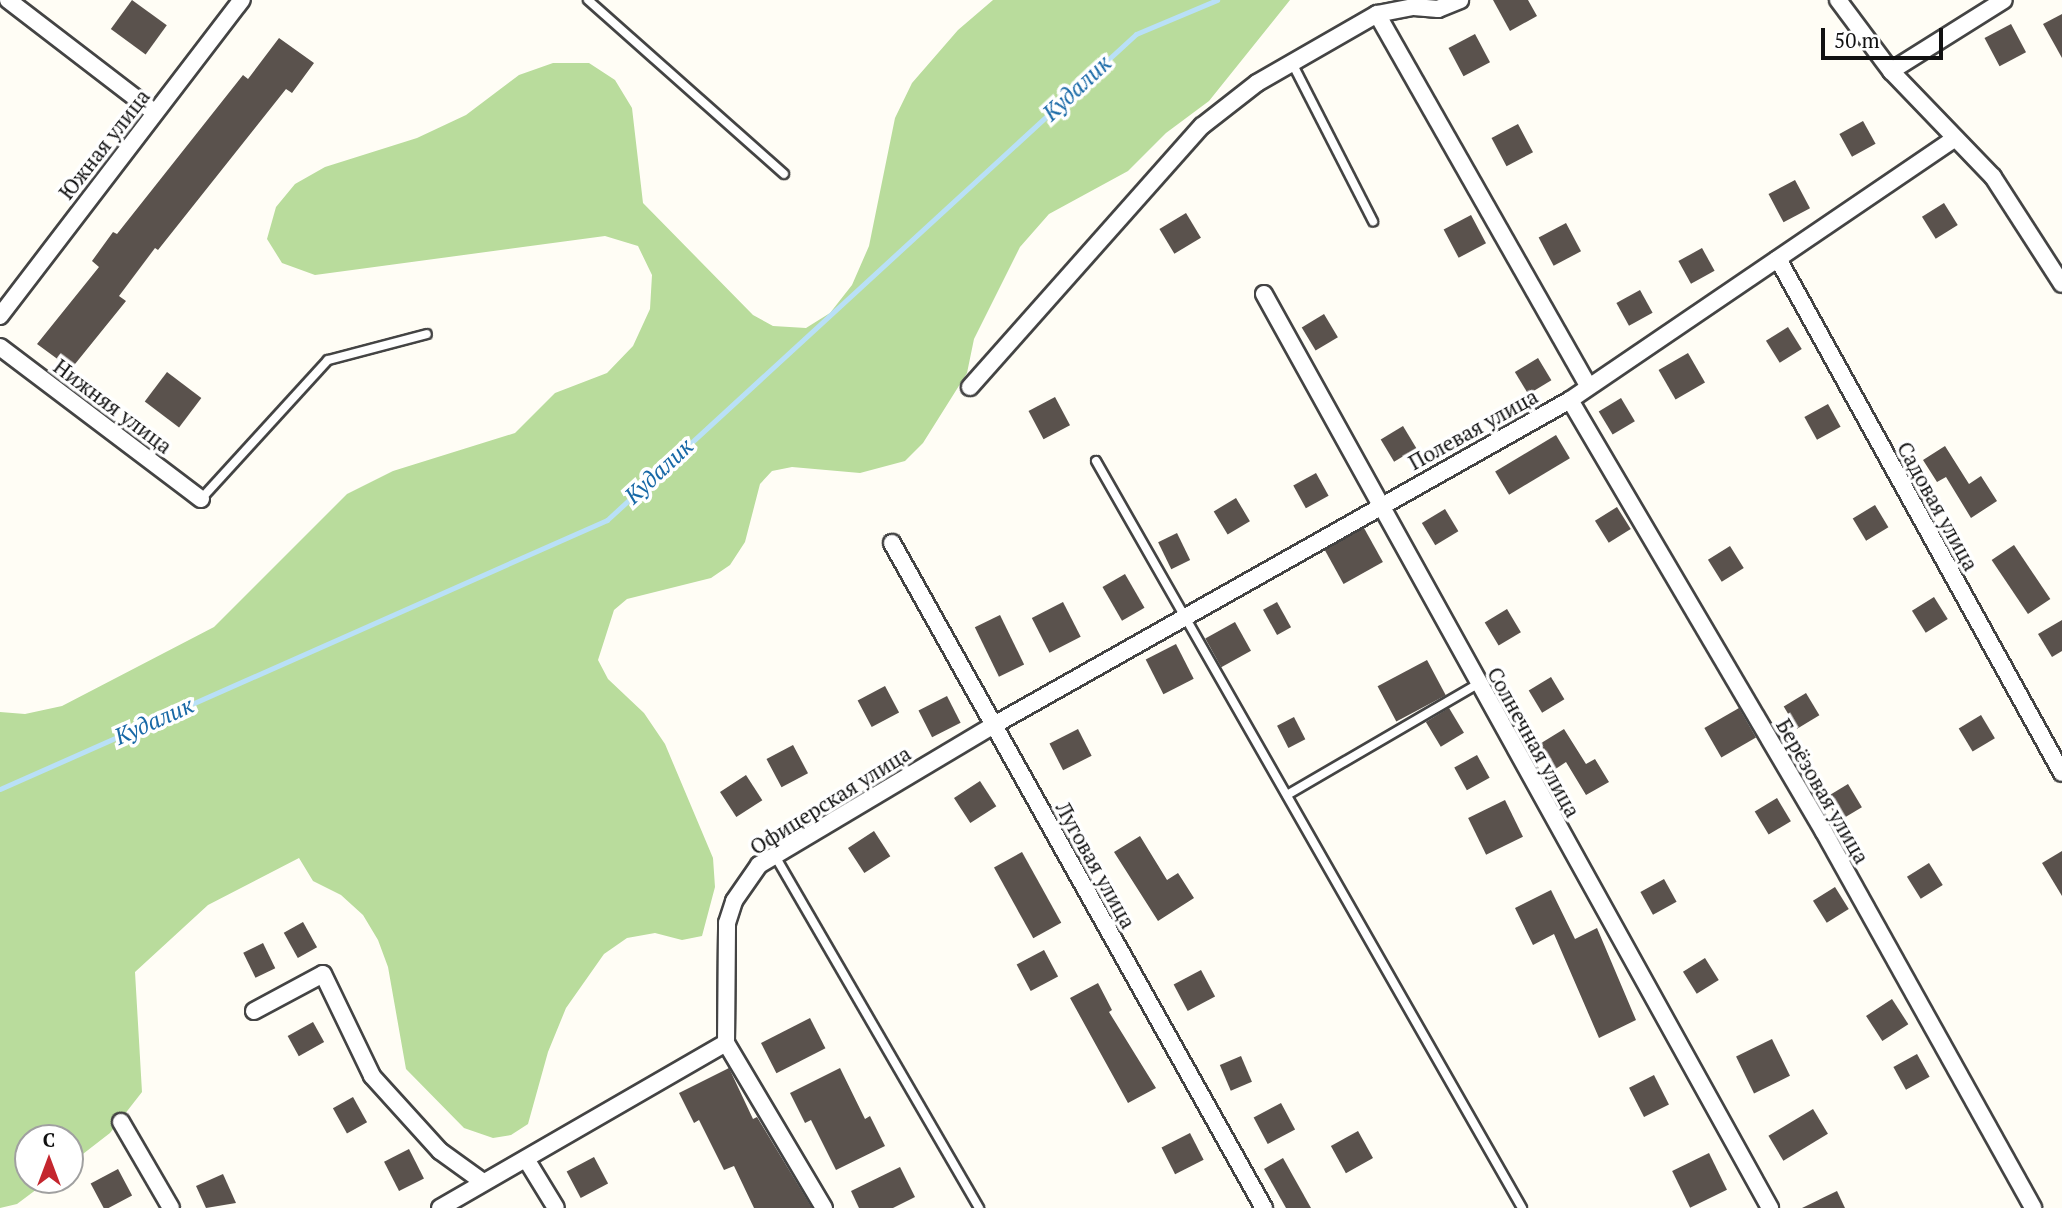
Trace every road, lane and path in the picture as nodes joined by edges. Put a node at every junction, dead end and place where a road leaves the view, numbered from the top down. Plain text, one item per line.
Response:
1 (8, 0) edge
2 (242, 0) edge
3 (588, 0) edge
4 (1460, 0) edge
5 (1838, 0) edge
6 (2004, 0) edge
7 (1377, 14) junction
8 (1292, 63) junction
9 (1891, 71) junction
10 (155, 113) junction
11 (1954, 139) junction
12 (784, 174) dead end
13 (1373, 221) dead end
14 (1778, 259) junction
15 (2062, 284) edge
16 (1264, 294) dead end
17 (0, 316) edge
18 (427, 334) dead end
19 (0, 347) edge
20 (1587, 384) junction
21 (970, 387) dead end
22 (1570, 400) junction
23 (1096, 461) dead end
24 (201, 499) joint
25 (1379, 506) junction
26 (892, 543) dead end
27 (1185, 617) junction
28 (1478, 684) junction
29 (994, 725) junction
30 (2062, 773) edge
31 (1287, 795) junction
32 (775, 856) junction
33 (254, 1010) dead end
34 (726, 1043) junction
35 (121, 1122) dead end
36 (526, 1159) junction
37 (484, 1182) junction
38 (172, 1208) edge
39 (440, 1208) edge
40 (556, 1208) edge
41 (824, 1208) edge
42 (979, 1208) edge
43 (1264, 1208) edge
44 (1522, 1208) edge
45 (1770, 1208) edge
46 (2033, 1208) edge

1 - 10 street
2 - 10 street, Южная улица
3 - 12 lane
4 - 7 street
5 - 9 street
6 - 9 street
7 - 8 street
7 - 20 street
8 - 13 lane
8 - 21 street
9 - 11 street
10 - 17 street, Южная улица
11 - 14 street, Полевая улица
11 - 15 street
14 - 20 street, Полевая улица
14 - 30 street, Садовая улица
16 - 25 street, Солнечная улица
18 - 24 lane
19 - 24 street, Нижняя улица
20 - 22 street, Полевая улица
22 - 25 street, Полевая улица
22 - 46 street, Берёзовая улица
23 - 27 lane
25 - 27 street, Полевая улица
25 - 28 street, Солнечная улица
26 - 29 street, Луговая улица
27 - 29 street, Полевая улица
27 - 31 lane
28 - 31 lane
28 - 45 street, Солнечная улица
29 - 32 street, Офицерская улица
29 - 43 street, Луговая улица
31 - 44 lane
32 - 34 street, Офицерская улица
32 - 42 lane
33 - 37 street
34 - 36 street
34 - 41 street
35 - 38 street
36 - 37 street
36 - 40 street
37 - 39 street

